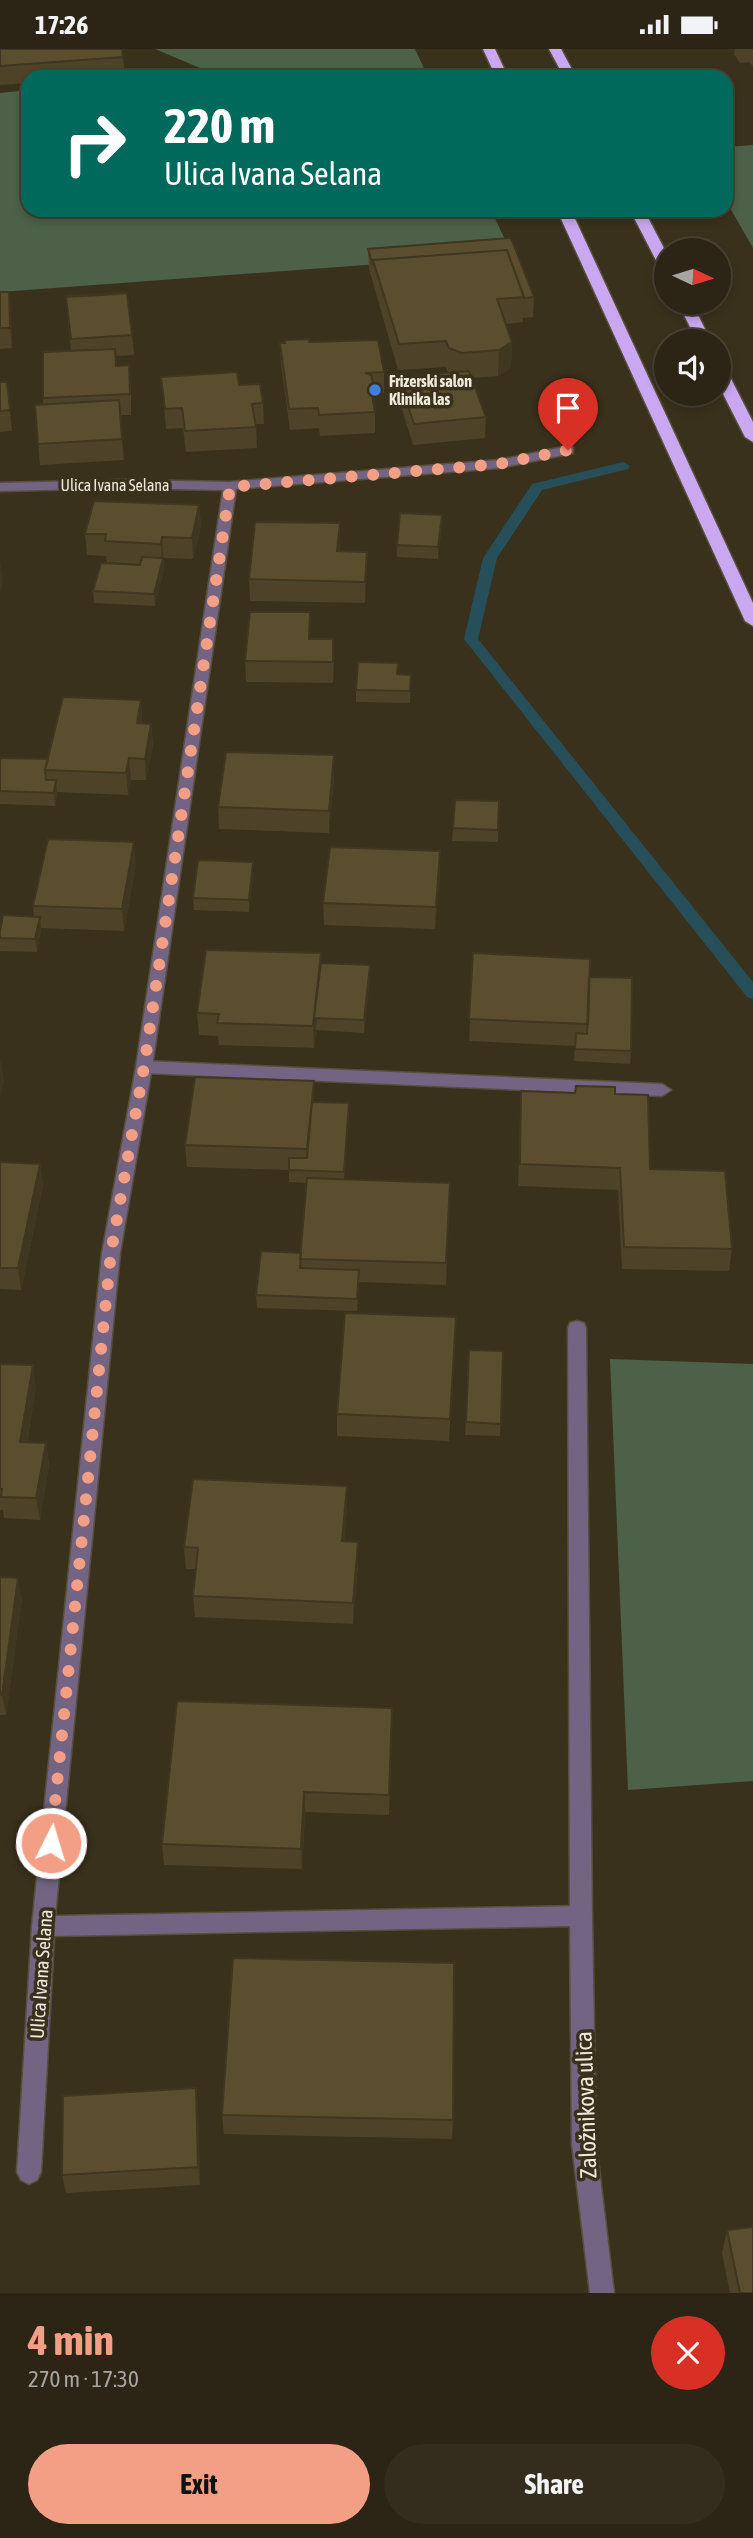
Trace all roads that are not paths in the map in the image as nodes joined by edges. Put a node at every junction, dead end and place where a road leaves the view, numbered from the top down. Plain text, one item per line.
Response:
1 (489, 49) edge
2 (555, 49) edge
3 (499, 70) edge
4 (566, 70) edge
5 (567, 217) edge
6 (641, 217) edge
7 (654, 243) edge
8 (731, 394) edge
9 (753, 437) edge
10 (568, 450) dead end
11 (0, 487) edge
12 (230, 487) junction
13 (753, 621) edge
14 (144, 1067) junction
15 (662, 1090) dead end
16 (578, 1328) dead end
17 (581, 1916) junction
18 (43, 1926) junction
19 (29, 2172) dead end
20 (602, 2293) edge

1 - 3 highway
2 - 4 highway
5 - 13 highway
6 - 7 highway
8 - 9 highway
10 - 12 street, Ulica Ivana Selana
11 - 12 street, Ulica Ivana Selana
12 - 14 street, Ulica Ivana Selana
14 - 15 street
14 - 18 street, Ulica Ivana Selana
16 - 17 street, Založnikova ulica
17 - 18 street
17 - 20 street, Založnikova ulica
18 - 19 street, Ulica Ivana Selana

